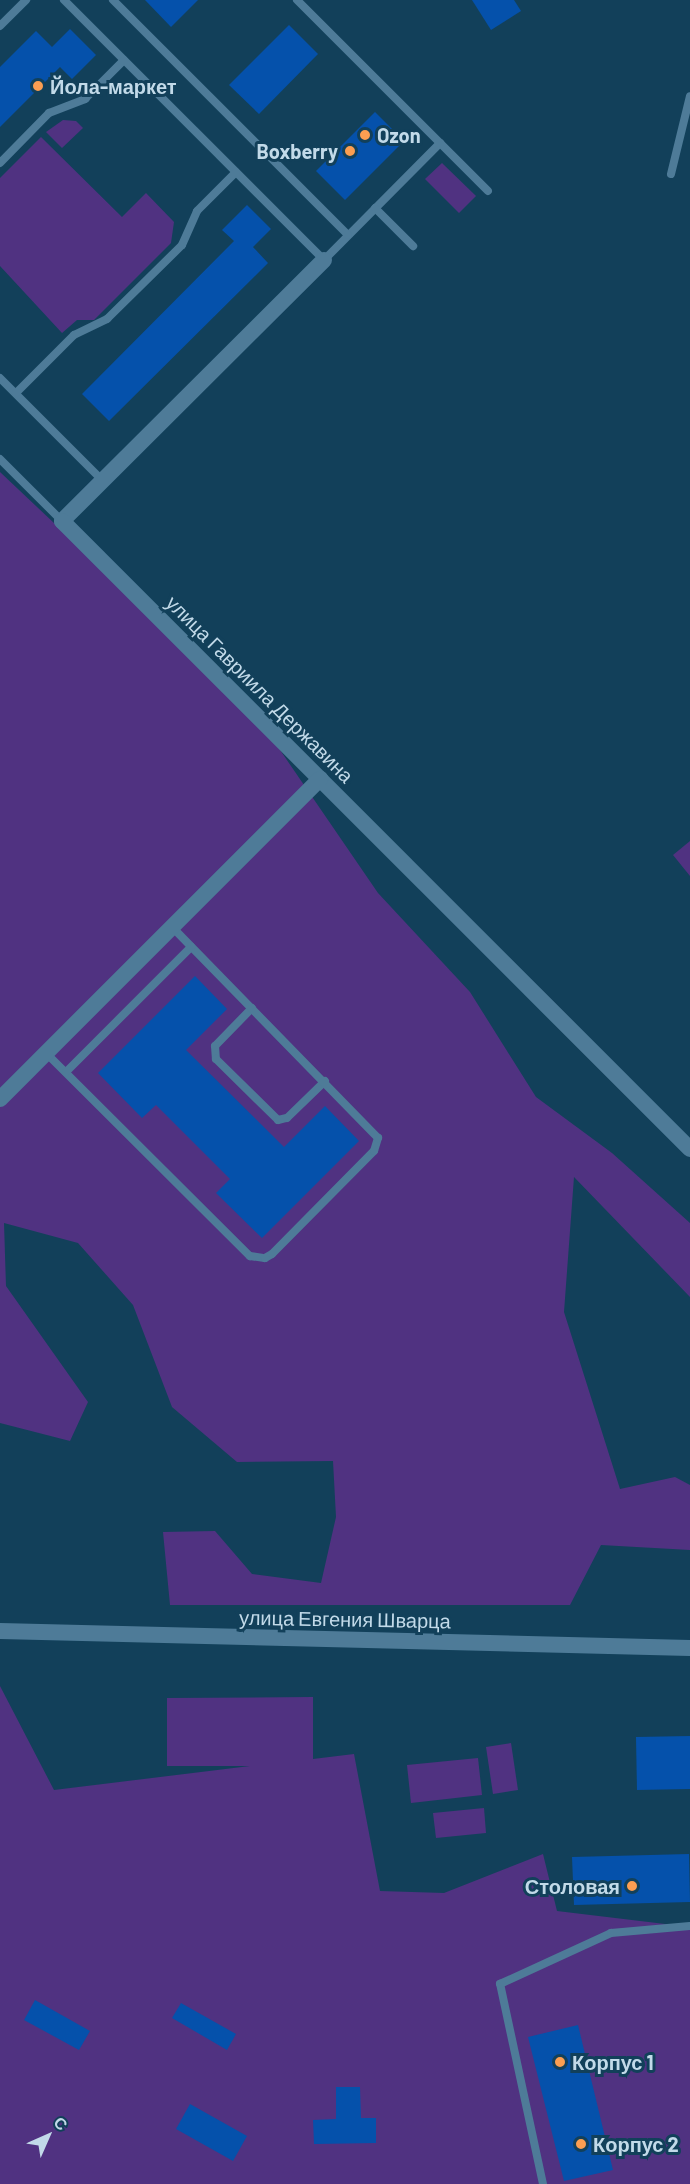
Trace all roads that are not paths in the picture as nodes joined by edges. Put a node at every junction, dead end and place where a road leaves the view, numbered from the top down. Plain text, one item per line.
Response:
1 (26, 0) edge
2 (64, 0) edge
3 (113, 0) edge
4 (297, 0) edge
5 (0, 26) edge
6 (124, 60) junction
7 (690, 96) edge
8 (440, 143) junction
9 (0, 163) edge
10 (236, 172) junction
11 (671, 174) dead end
12 (488, 191) dead end
13 (375, 208) junction
14 (348, 235) junction
15 (413, 246) dead end
16 (324, 260) junction
17 (0, 378) edge
18 (16, 393) junction
19 (0, 459) edge
20 (103, 481) junction
21 (62, 521) junction
22 (320, 779) junction
23 (172, 927) junction
24 (191, 947) junction
25 (252, 1008) junction
26 (46, 1053) junction
27 (66, 1072) junction
28 (325, 1080) junction
29 (0, 1099) edge
30 (690, 1149) edge
31 (0, 1631) edge
32 (690, 1648) edge
33 (690, 1926) edge
34 (543, 2184) edge

1 - 5 lane
2 - 6 lane
3 - 14 lane
4 - 8 lane
6 - 9 lane
6 - 10 lane
7 - 11 lane
8 - 12 lane
8 - 13 lane
10 - 16 lane
10 - 18 lane
13 - 14 lane
13 - 15 lane
14 - 16 lane
16 - 20 street
17 - 18 lane
18 - 20 lane
19 - 21 lane
20 - 21 street
21 - 22 street, улица Гавриила Державина
22 - 23 street
22 - 30 street, улица Гавриила Державина
23 - 24 lane
23 - 26 street
24 - 25 lane
24 - 27 lane
25 - 28 lane
25 - 28 lane
26 - 27 lane
26 - 29 street
27 - 28 lane
31 - 32 street, улица Евгения Шварца
33 - 34 lane

